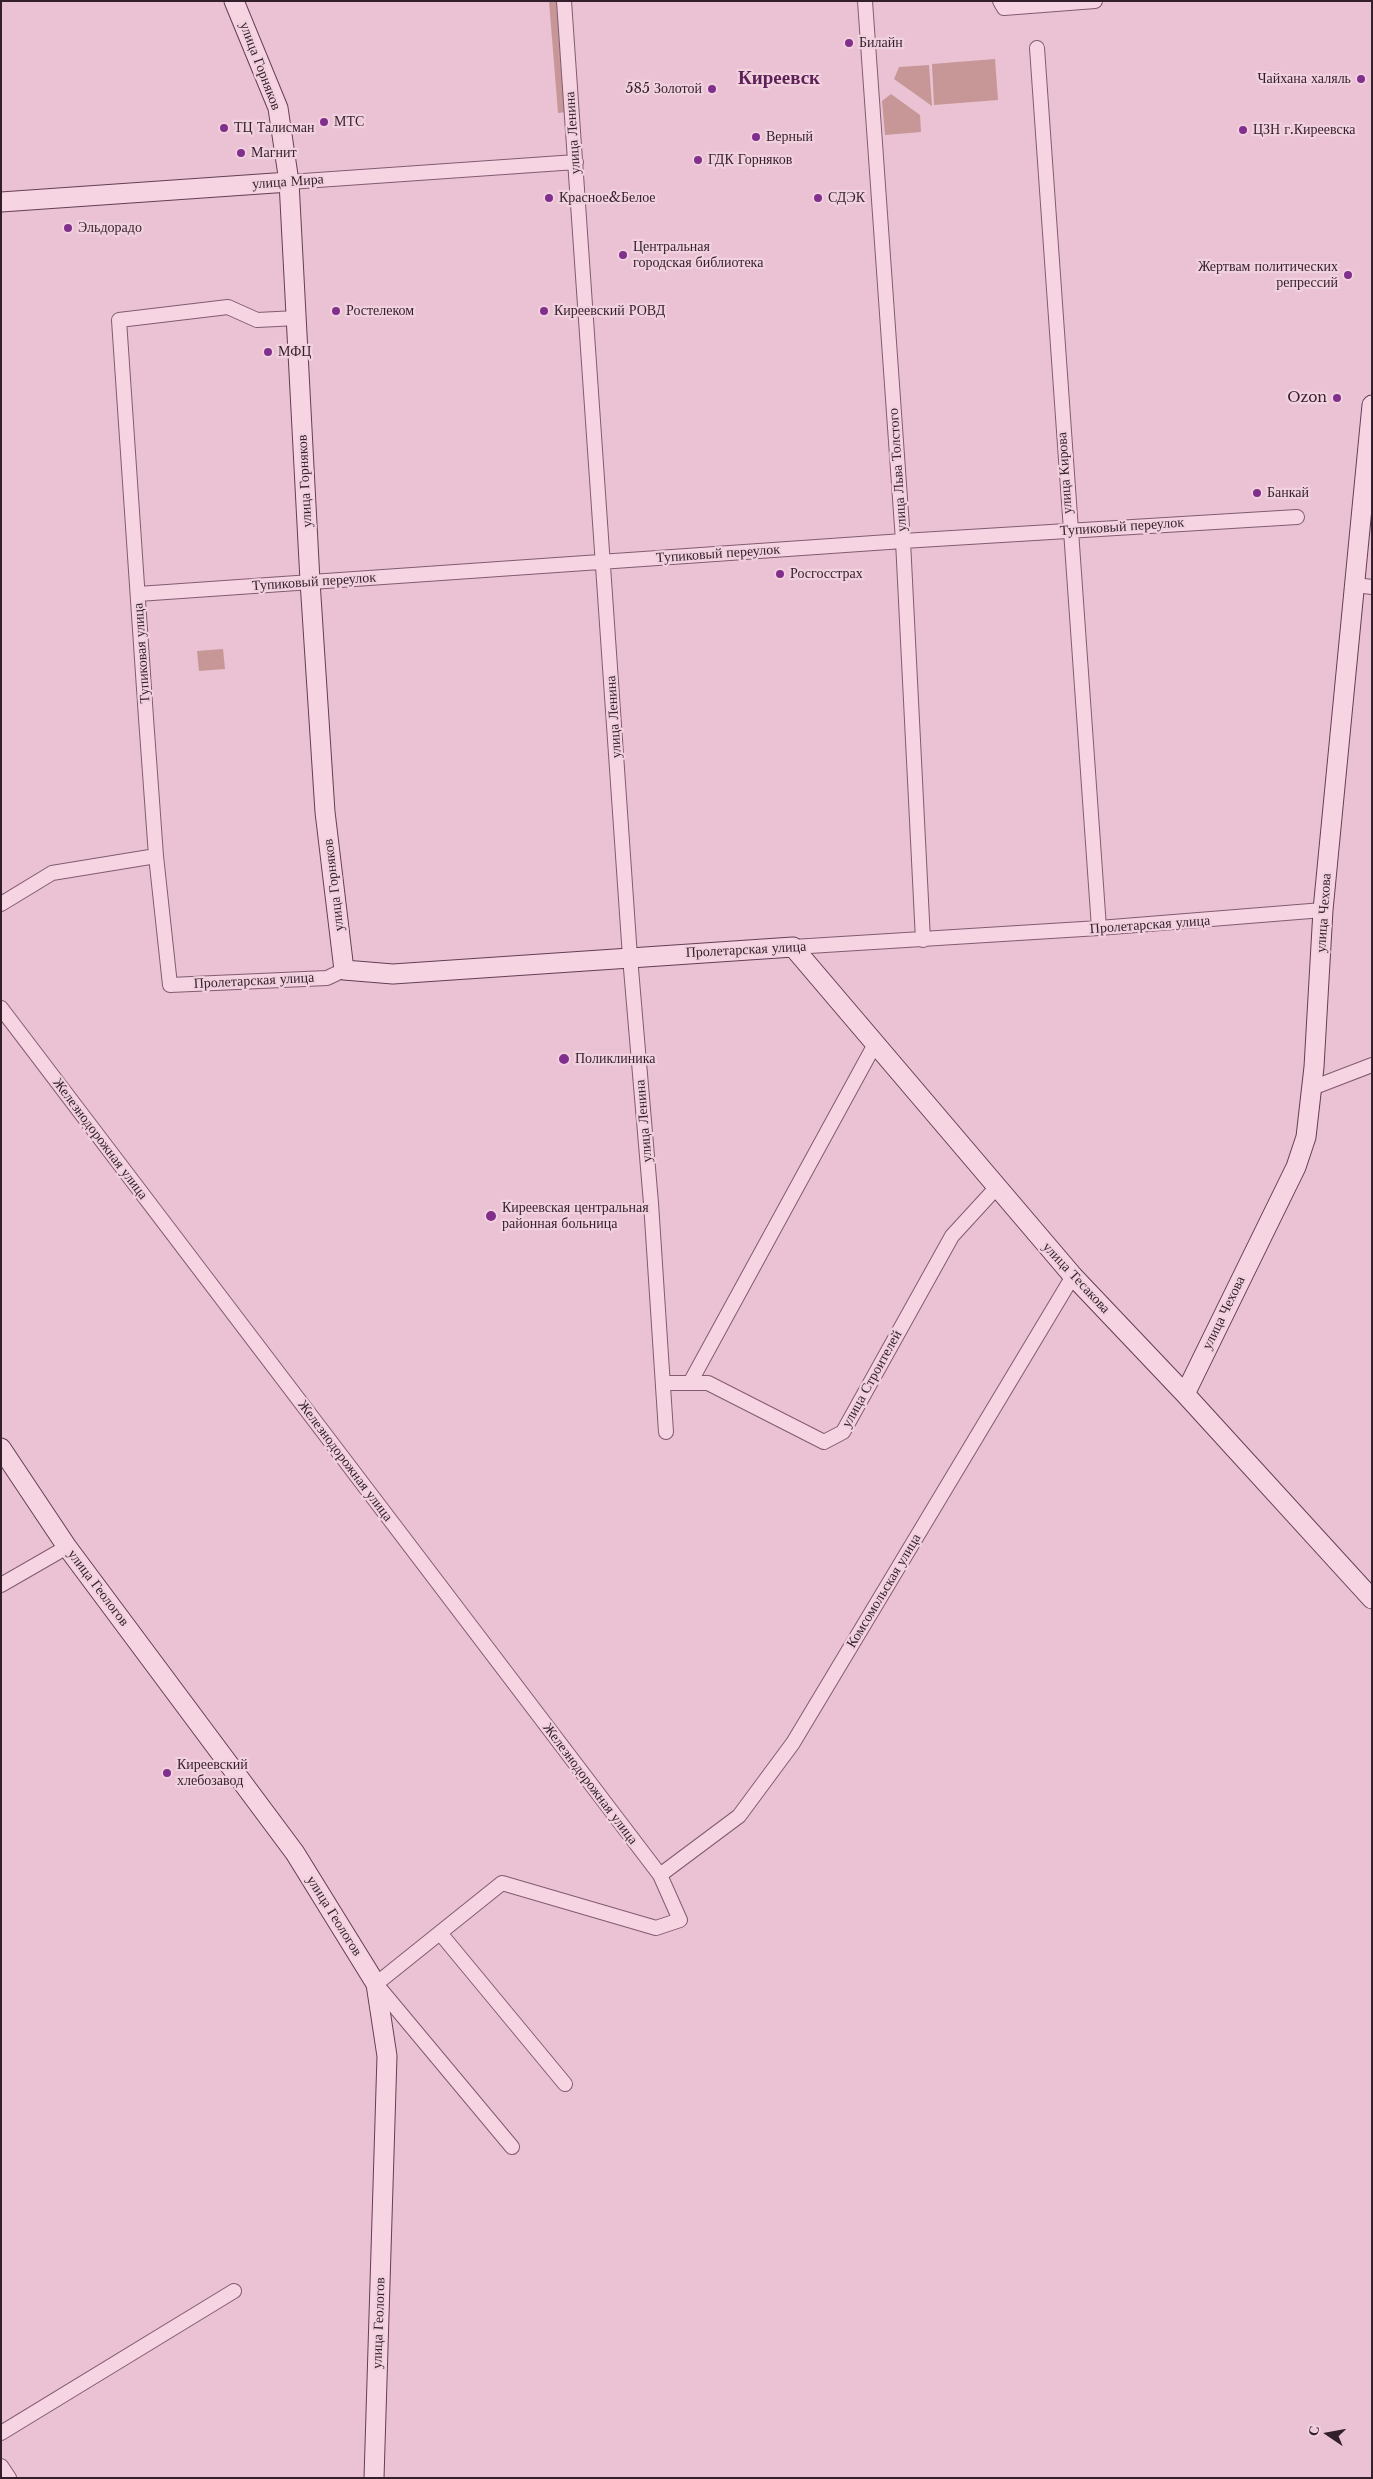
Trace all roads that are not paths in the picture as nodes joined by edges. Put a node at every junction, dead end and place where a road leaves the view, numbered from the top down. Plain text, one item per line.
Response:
1 (234, 1) edge
2 (564, 1) edge
3 (865, 1) edge
4 (1000, 1) edge
5 (1095, 1) edge
6 (1037, 48) dead end
7 (576, 162) junction
8 (289, 182) junction
9 (1, 202) edge
10 (296, 318) junction
11 (1372, 406) edge
12 (1297, 517) dead end
13 (1069, 531) junction
14 (903, 541) junction
15 (604, 562) junction
16 (310, 581) junction
17 (1363, 586) edge
18 (138, 594) junction
19 (156, 856) junction
20 (1, 904) edge
21 (1324, 910) junction
22 (1099, 928) junction
23 (923, 940) junction
24 (793, 948) junction
25 (630, 957) junction
26 (344, 970) junction
27 (170, 985) joint
28 (1, 1008) edge
29 (875, 1044) junction
30 (1372, 1066) edge
31 (1312, 1088) junction
32 (996, 1188) junction
33 (1073, 1276) junction
34 (691, 1381) junction
35 (664, 1383) junction
36 (1185, 1394) junction
37 (666, 1432) dead end
38 (1, 1448) edge
39 (68, 1547) junction
40 (1, 1585) edge
41 (1372, 1599) edge
42 (660, 1875) junction
43 (440, 1933) junction
44 (376, 1984) junction
45 (565, 2084) dead end
46 (512, 2147) dead end
47 (234, 2291) dead end
48 (1, 2433) edge
49 (1, 2466) edge
50 (9, 2478) edge
51 (374, 2478) edge

1 - 8 main road, улица Горняков
2 - 7 street, улица Ленина
3 - 14 street, улица Льва Толстого
4 - 5 street
6 - 13 street, улица Кирова
7 - 8 street, улица Мира
7 - 15 street, улица Ленина
8 - 9 main road, улица Мира
8 - 10 main road, улица Горняков
10 - 16 main road, улица Горняков
10 - 18 street, Тупиковая улица
11 - 17 main road, улица Чехова
12 - 13 street, Тупиковый переулок
13 - 14 street, Тупиковый переулок
13 - 22 street, улица Кирова
14 - 15 street, Тупиковый переулок
14 - 23 street, улица Льва Толстого
15 - 16 street, Тупиковый переулок
15 - 25 street, улица Ленина
16 - 18 street, Тупиковый переулок
16 - 26 main road, улица Горняков
17 - 21 main road, улица Чехова
18 - 19 street, Тупиковая улица
19 - 20 street
19 - 27 street, Тупиковая улица
21 - 22 street, Пролетарская улица
21 - 31 main road, улица Чехова
22 - 23 street, Пролетарская улица
23 - 24 street, Пролетарская улица
24 - 25 main road, Пролетарская улица
24 - 29 main road, улица Тесакова
25 - 26 main road, Пролетарская улица
25 - 35 street, улица Ленина
26 - 27 street, Пролетарская улица
28 - 42 street, Железнодорожная улица
29 - 32 main road, улица Тесакова
29 - 34 street
30 - 31 street
31 - 36 main road, улица Чехова
32 - 33 main road, улица Тесакова
32 - 34 street, улица Строителей
33 - 36 main road, улица Тесакова
33 - 42 street, Комсомольская улица
34 - 35 street, улица Строителей
35 - 37 street, улица Ленина
36 - 41 main road, улица Тесакова
38 - 39 main road, улица Геологов
39 - 40 street
39 - 44 main road, улица Геологов
42 - 43 street, Железнодорожная улица
43 - 44 street
43 - 45 street
44 - 46 street
44 - 51 main road, улица Геологов
47 - 48 street
49 - 50 street

